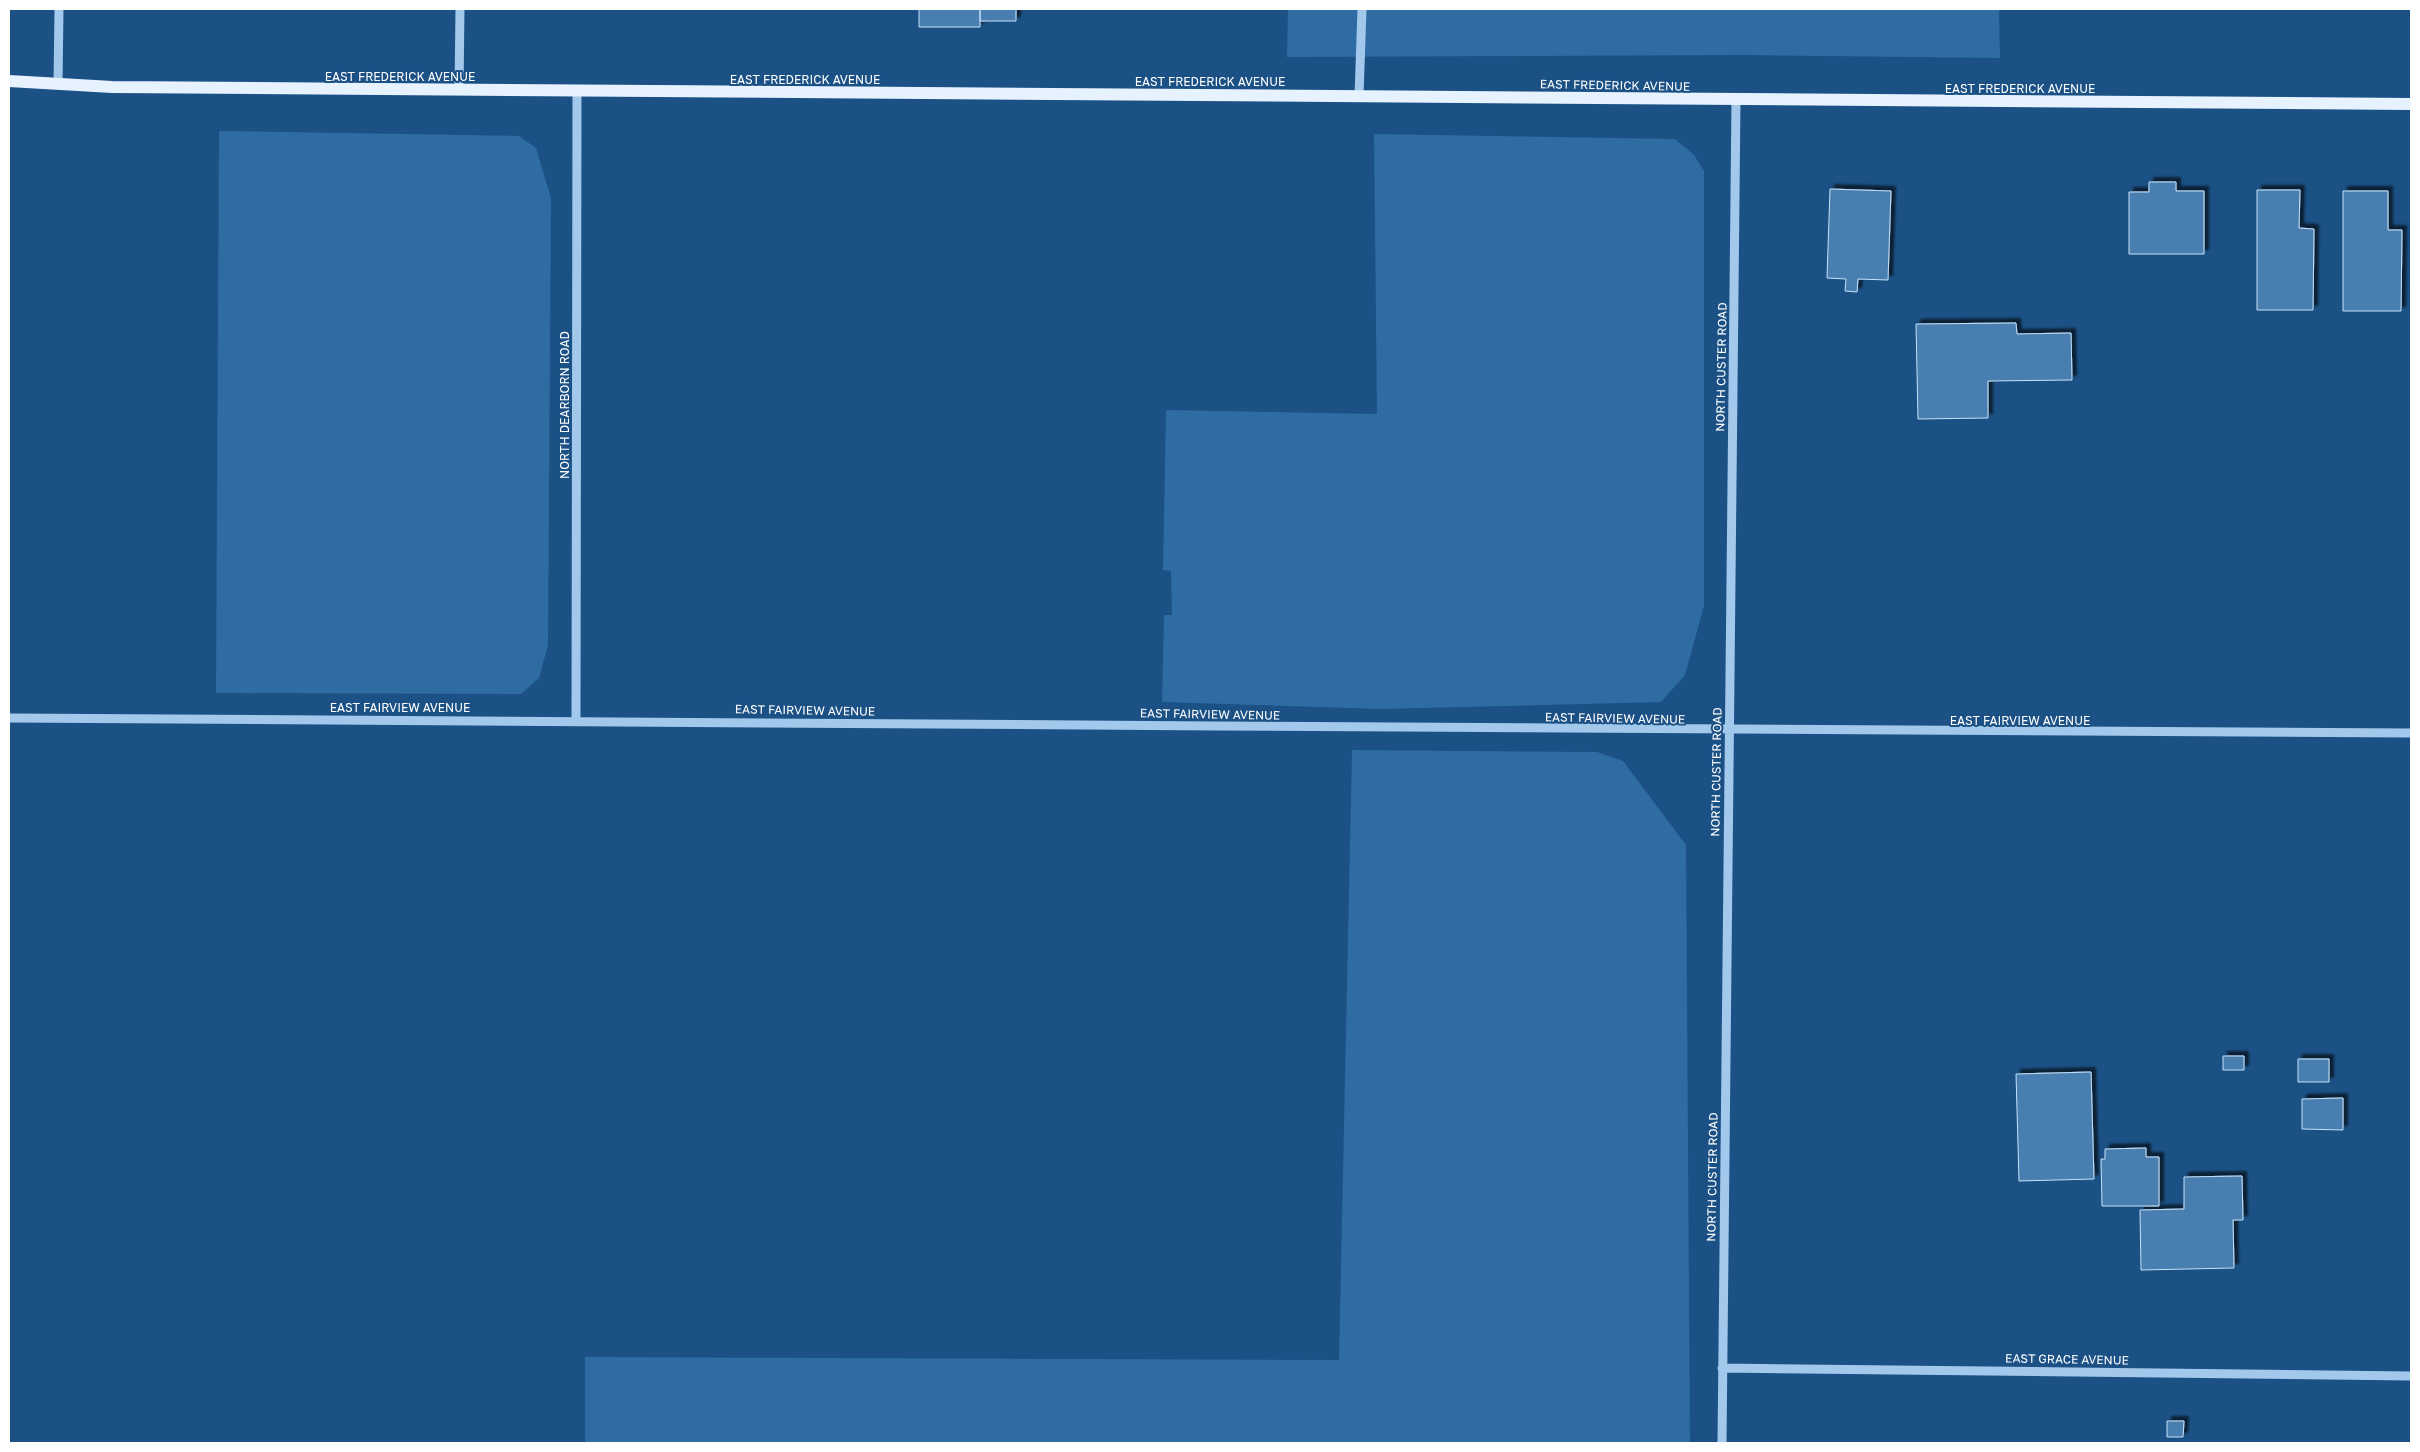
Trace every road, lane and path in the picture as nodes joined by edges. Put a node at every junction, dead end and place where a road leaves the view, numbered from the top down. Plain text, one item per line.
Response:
1 (59, 9) edge
2 (460, 9) edge
3 (1362, 9) edge
4 (9, 80) edge
5 (58, 84) junction
6 (459, 90) junction
7 (577, 91) junction
8 (1359, 96) junction
9 (1736, 100) junction
10 (2411, 104) edge
11 (9, 718) edge
12 (576, 720) junction
13 (1729, 731) junction
14 (2411, 733) edge
15 (1722, 1368) junction
16 (2411, 1376) edge
17 (1722, 1443) edge

1 - 5 street
2 - 6 street
3 - 8 street
4 - 5 main road, EAST FREDERICK AVENUE
5 - 6 main road, EAST FREDERICK AVENUE
6 - 7 main road, EAST FREDERICK AVENUE
7 - 8 main road, EAST FREDERICK AVENUE
7 - 12 street, NORTH DEARBORN ROAD
8 - 9 main road, EAST FREDERICK AVENUE
9 - 10 main road, EAST FREDERICK AVENUE
9 - 13 street, NORTH CUSTER ROAD
11 - 12 street, EAST FAIRVIEW AVENUE
12 - 13 street, EAST FAIRVIEW AVENUE
13 - 14 street, EAST FAIRVIEW AVENUE
13 - 15 street, NORTH CUSTER ROAD
15 - 16 street, EAST GRACE AVENUE
15 - 17 street, NORTH CUSTER ROAD

